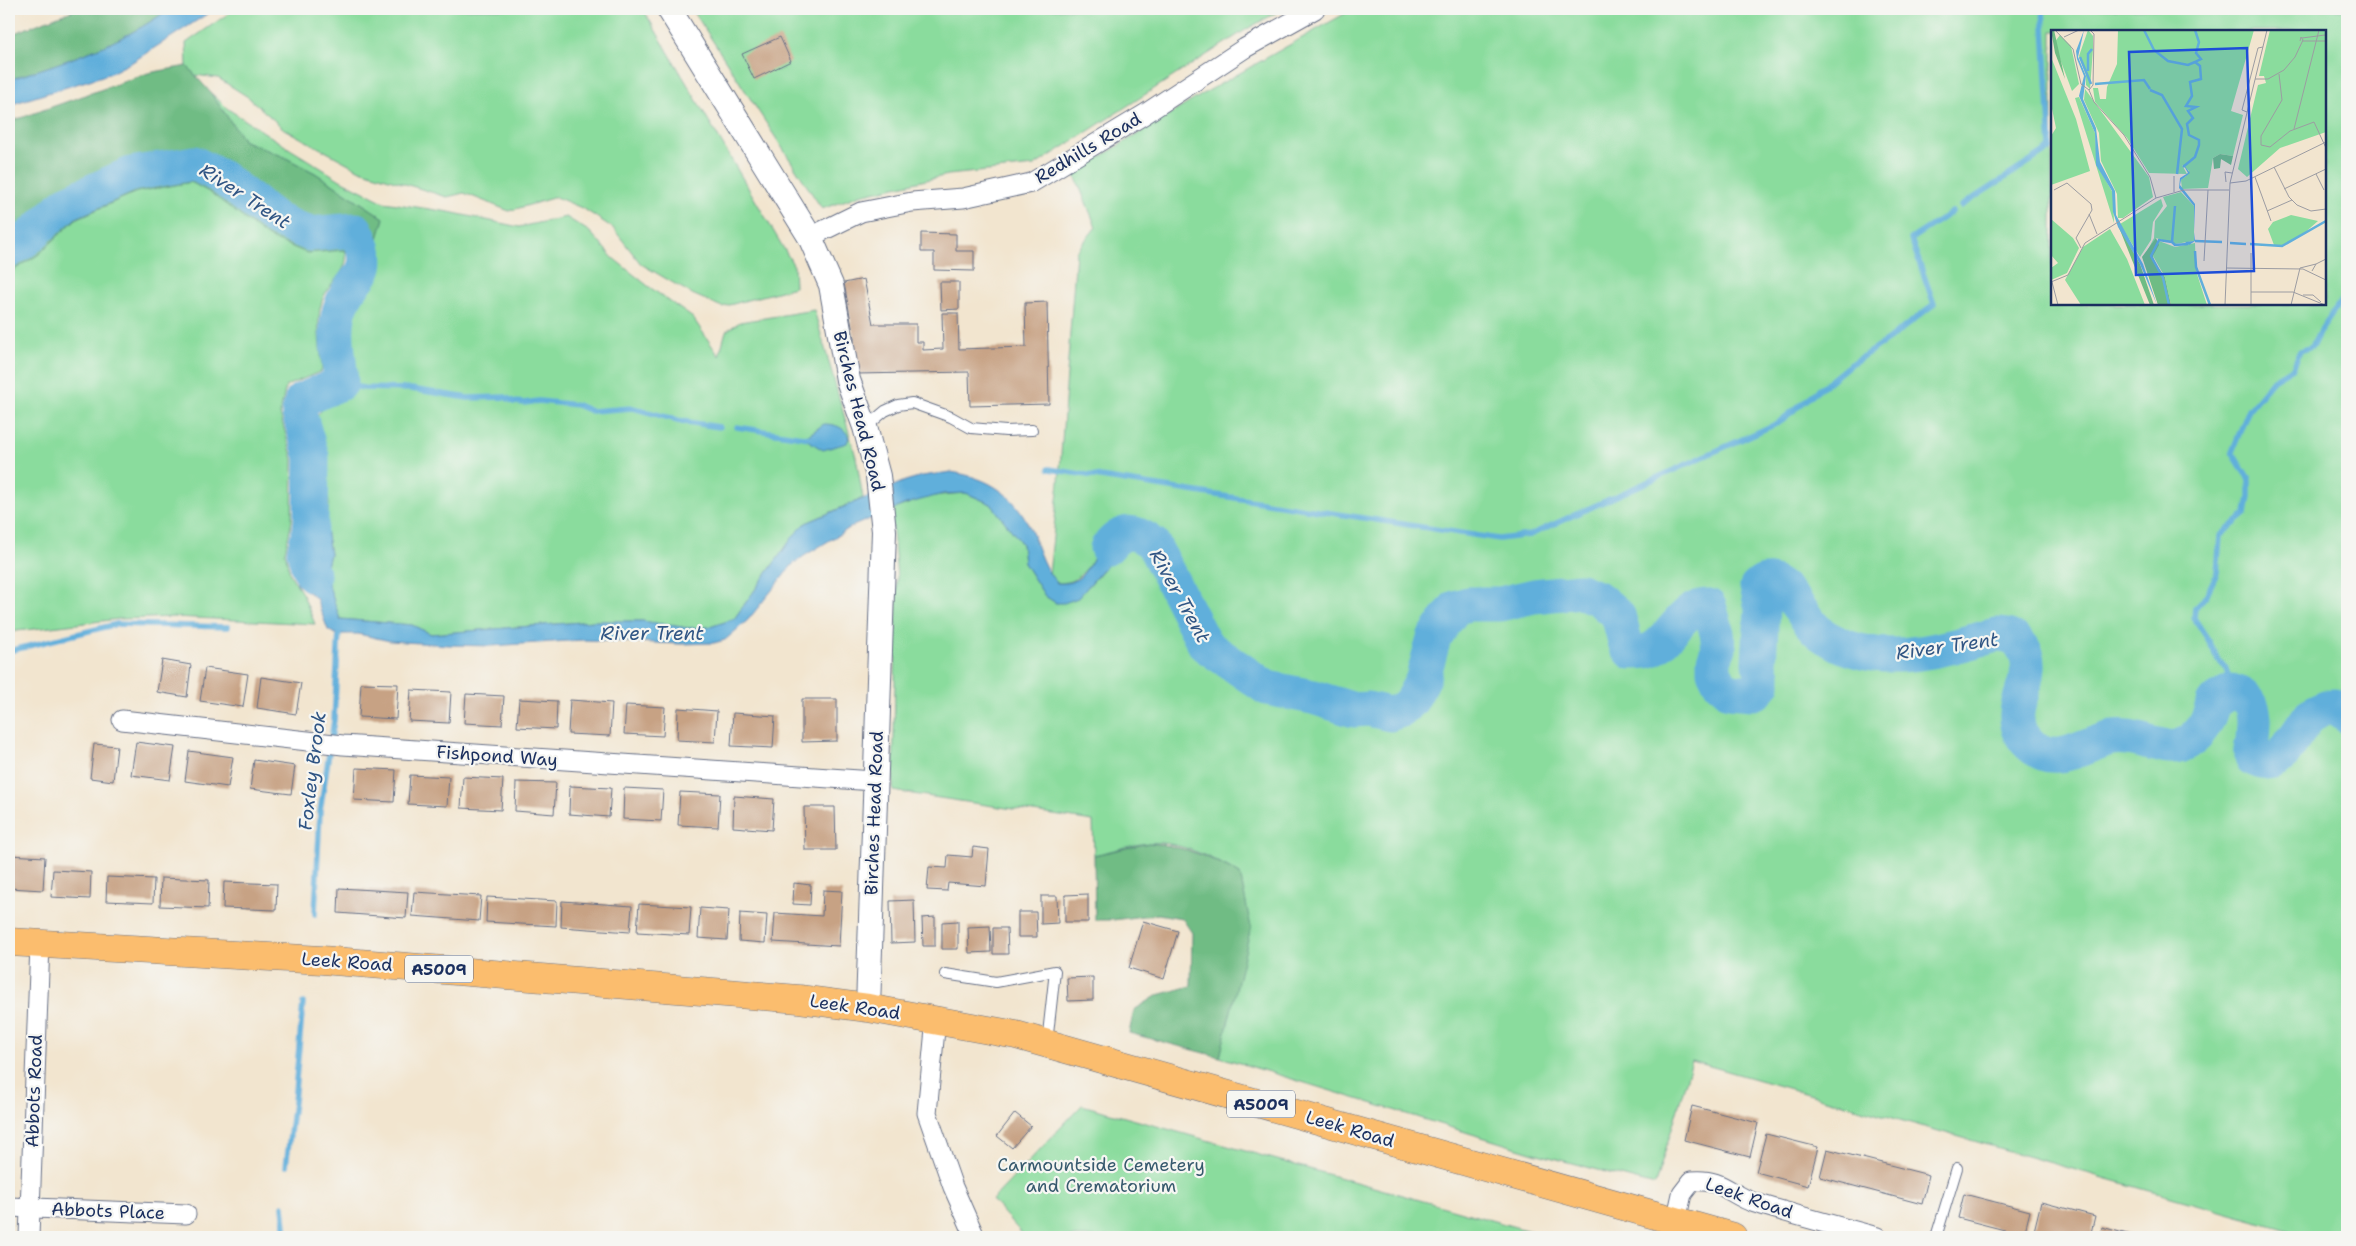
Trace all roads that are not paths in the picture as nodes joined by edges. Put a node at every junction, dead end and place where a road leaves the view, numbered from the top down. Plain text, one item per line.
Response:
1 (669, 9) edge
2 (1315, 9) edge
3 (810, 238) junction
4 (865, 427) junction
5 (1032, 430) dead end
6 (122, 720) dead end
7 (874, 781) junction
8 (9, 942) edge
9 (40, 944) junction
10 (945, 974) dead end
11 (868, 1008) junction
12 (936, 1020) junction
13 (1047, 1043) junction
14 (1957, 1168) dead end
15 (9, 1207) edge
16 (30, 1208) junction
17 (186, 1214) dead end
18 (1676, 1221) junction
19 (29, 1237) edge
20 (975, 1237) edge
21 (1733, 1237) edge
22 (1877, 1237) edge
23 (1936, 1237) edge

1 - 3 street, Birches Head Road
2 - 3 street, Redhills Road
3 - 4 street, Birches Head Road
4 - 5 lane
4 - 7 street, Birches Head Road
6 - 7 street, Fishpond Way
7 - 11 street, Birches Head Road
8 - 9 main road, Leek Road / A5009
9 - 11 main road, Leek Road / A5009
9 - 16 street, Abbots Road
10 - 13 lane
11 - 12 main road, Leek Road / A5009
12 - 13 main road, Leek Road / A5009
12 - 20 street
13 - 18 main road, Leek Road / A5009
14 - 23 lane
15 - 16 street, Abbots Place
16 - 17 street, Abbots Place
16 - 19 street, Abbots Road
18 - 21 main road, Leek Road / A5009
18 - 22 street, Leek Road

